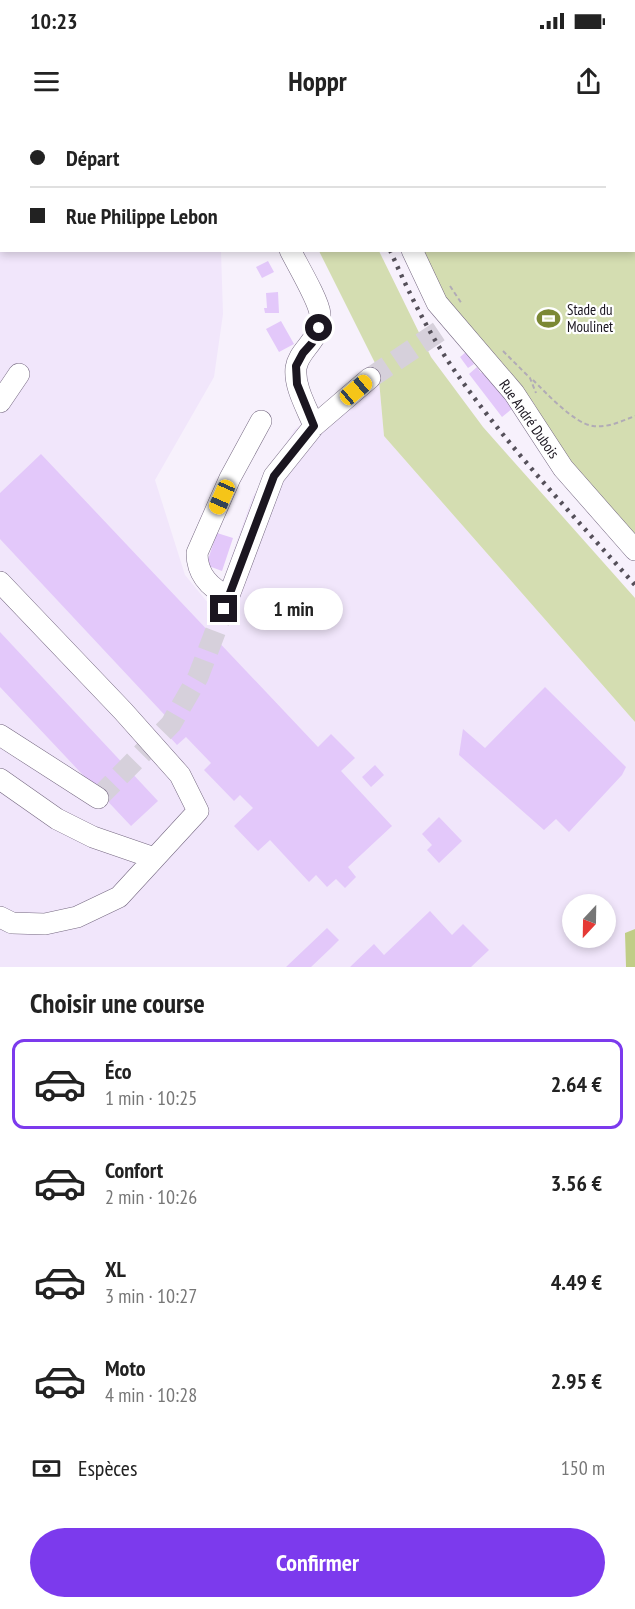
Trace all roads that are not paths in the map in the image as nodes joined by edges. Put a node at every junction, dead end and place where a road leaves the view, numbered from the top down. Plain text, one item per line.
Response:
1 (291, 252) edge
2 (413, 252) edge
3 (19, 374) dead end
4 (370, 378) tunnel mouth
5 (0, 402) edge
6 (261, 421) dead end
7 (314, 426) junction
8 (635, 550) edge
9 (0, 582) edge
10 (0, 735) edge
11 (0, 779) edge
12 (98, 798) dead end
13 (154, 858) junction
14 (0, 917) edge

1 - 7 street
2 - 8 street, Rue André Dubois
3 - 5 street
4 - 7 street
6 - 7 street
9 - 13 street
10 - 12 street
11 - 13 street
13 - 14 street

